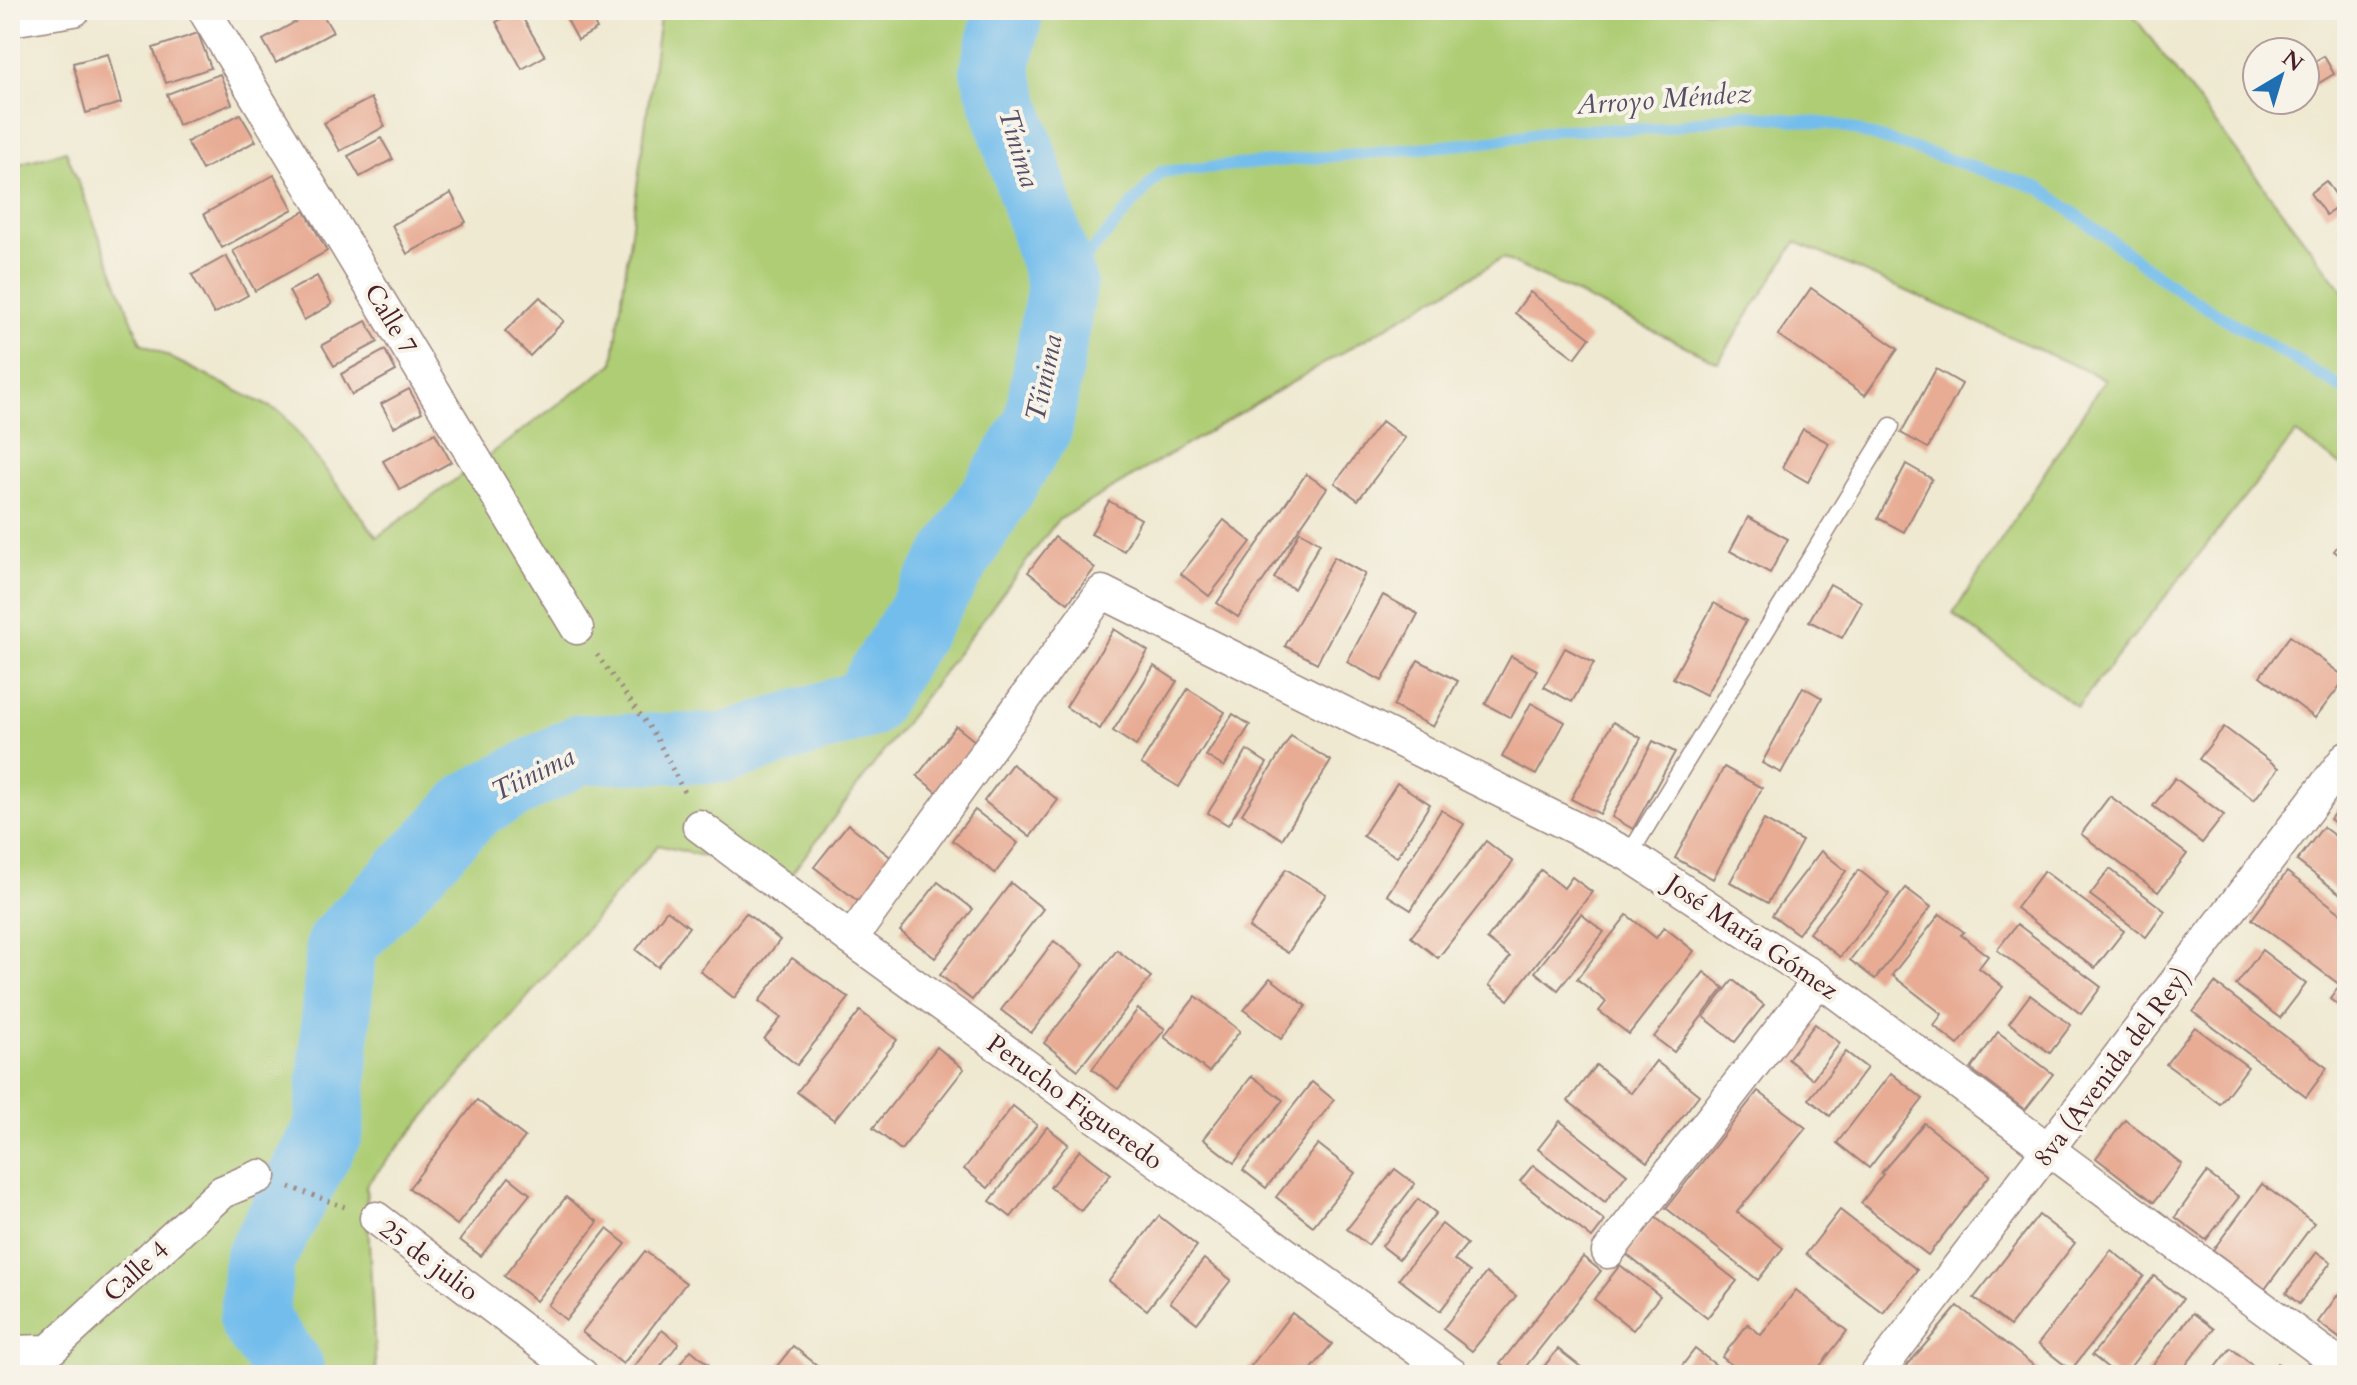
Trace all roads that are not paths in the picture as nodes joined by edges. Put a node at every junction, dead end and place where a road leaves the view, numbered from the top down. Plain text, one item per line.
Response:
1 (74, 10) edge
2 (204, 10) edge
3 (10, 20) edge
4 (1891, 426) dead end
5 (577, 628) road end
6 (2347, 757) edge
7 (695, 816) road end
8 (1629, 855) junction
9 (851, 939) junction
10 (1819, 980) junction
11 (2049, 1150) junction
12 (260, 1176) road end
13 (376, 1218) road end
14 (1608, 1252) dead end
15 (10, 1352) edge
16 (2347, 1370) edge
17 (582, 1375) edge
18 (1453, 1375) edge
19 (1876, 1375) edge

1 - 3 street
2 - 5 street, Calle 7
4 - 8 lane
6 - 11 street, 8va (Avenida del Rey)
7 - 9 street, Perucho Figueredo
8 - 9 street, José María Gómez
8 - 10 street, José María Gómez
9 - 18 street, Perucho Figueredo
10 - 11 street, José María Gómez
10 - 14 street
11 - 16 street, José María Gómez
11 - 19 street, 8va (Avenida del Rey)
12 - 15 street, Calle 4
13 - 17 street, 25 de julio

